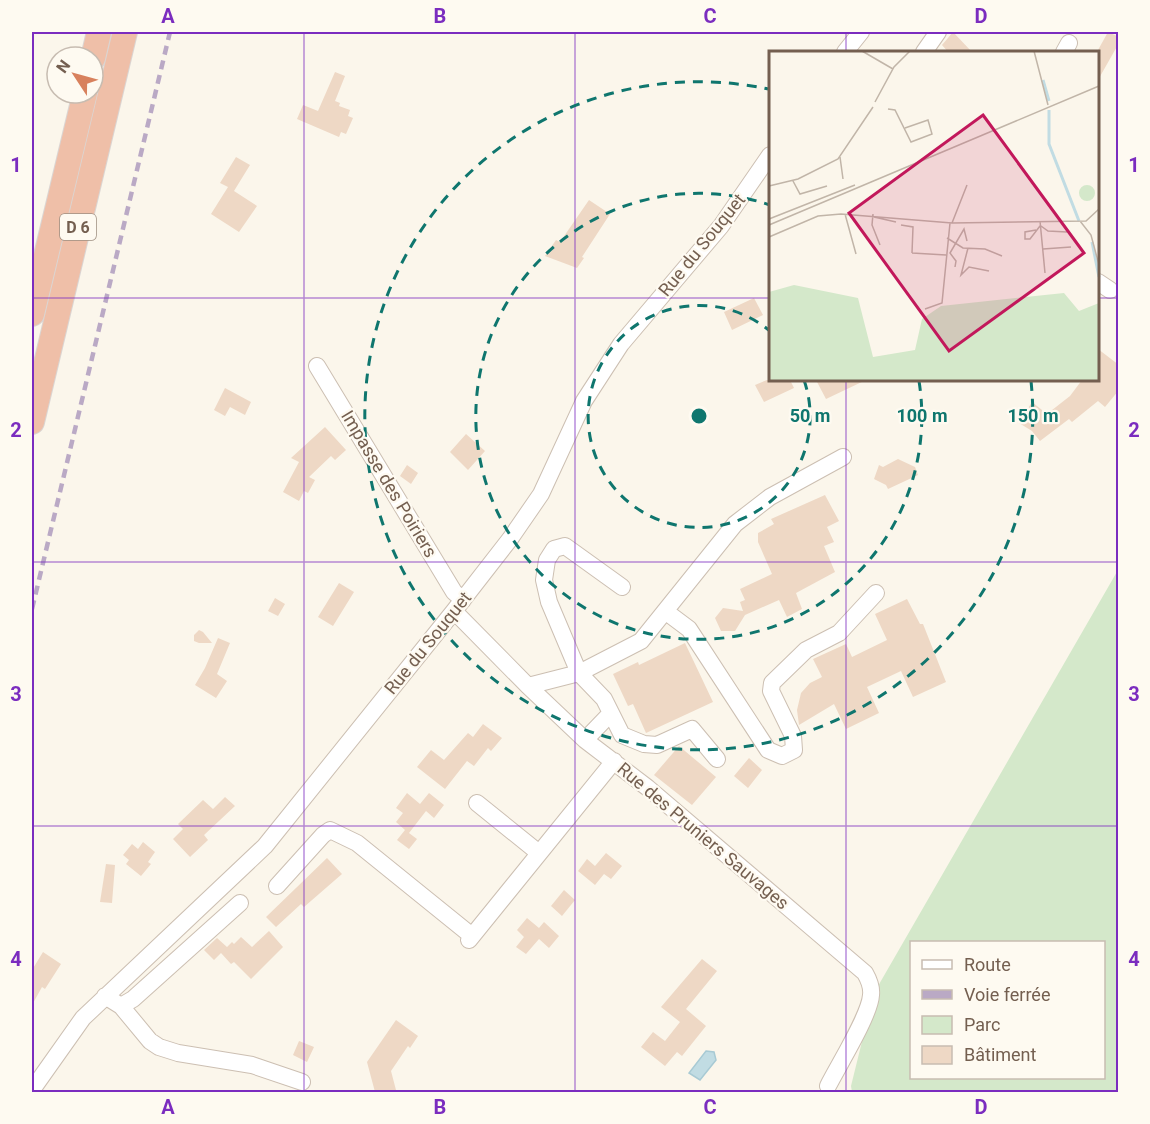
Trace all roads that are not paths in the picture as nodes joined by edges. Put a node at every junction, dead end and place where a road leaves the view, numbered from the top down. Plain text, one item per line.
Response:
1 (125, 32) edge
2 (861, 32) edge
3 (938, 32) edge
4 (846, 51) edge
5 (925, 51) edge
6 (82, 105) edge
7 (769, 158) edge
8 (32, 314) edge
9 (317, 366) dead end
10 (32, 422) edge
11 (843, 457) dead end
12 (622, 587) dead end
13 (876, 593) dead end
14 (458, 606) junction
15 (665, 611) junction
16 (579, 673) junction
17 (528, 686) junction
18 (611, 713) junction
19 (585, 740) junction
20 (717, 759) dead end
21 (614, 761) junction
22 (477, 802) dead end
23 (539, 853) junction
24 (277, 886) dead end
25 (240, 903) dead end
26 (105, 996) junction
27 (121, 1006) junction
28 (302, 1082) dead end
29 (828, 1086) dead end
30 (32, 1090) edge

1 - 10 highway, D 6
2 - 4 street
3 - 5 street
6 - 8 highway, D 6
7 - 14 street, Rue du Souquet
9 - 14 street, Impasse des Poiriers
11 - 15 street
12 - 16 street
13 - 15 street
14 - 17 street, Rue des Pruniers Sauvages
14 - 26 street, Rue du Souquet
15 - 16 street
16 - 17 street
16 - 18 street
17 - 19 street, Rue des Pruniers Sauvages
18 - 19 street
18 - 20 street
19 - 21 street, Rue des Pruniers Sauvages
21 - 23 street
21 - 29 street, Rue des Pruniers Sauvages
22 - 23 street
23 - 24 street
25 - 27 street
26 - 27 street
26 - 30 street, Rue du Souquet
27 - 28 street

